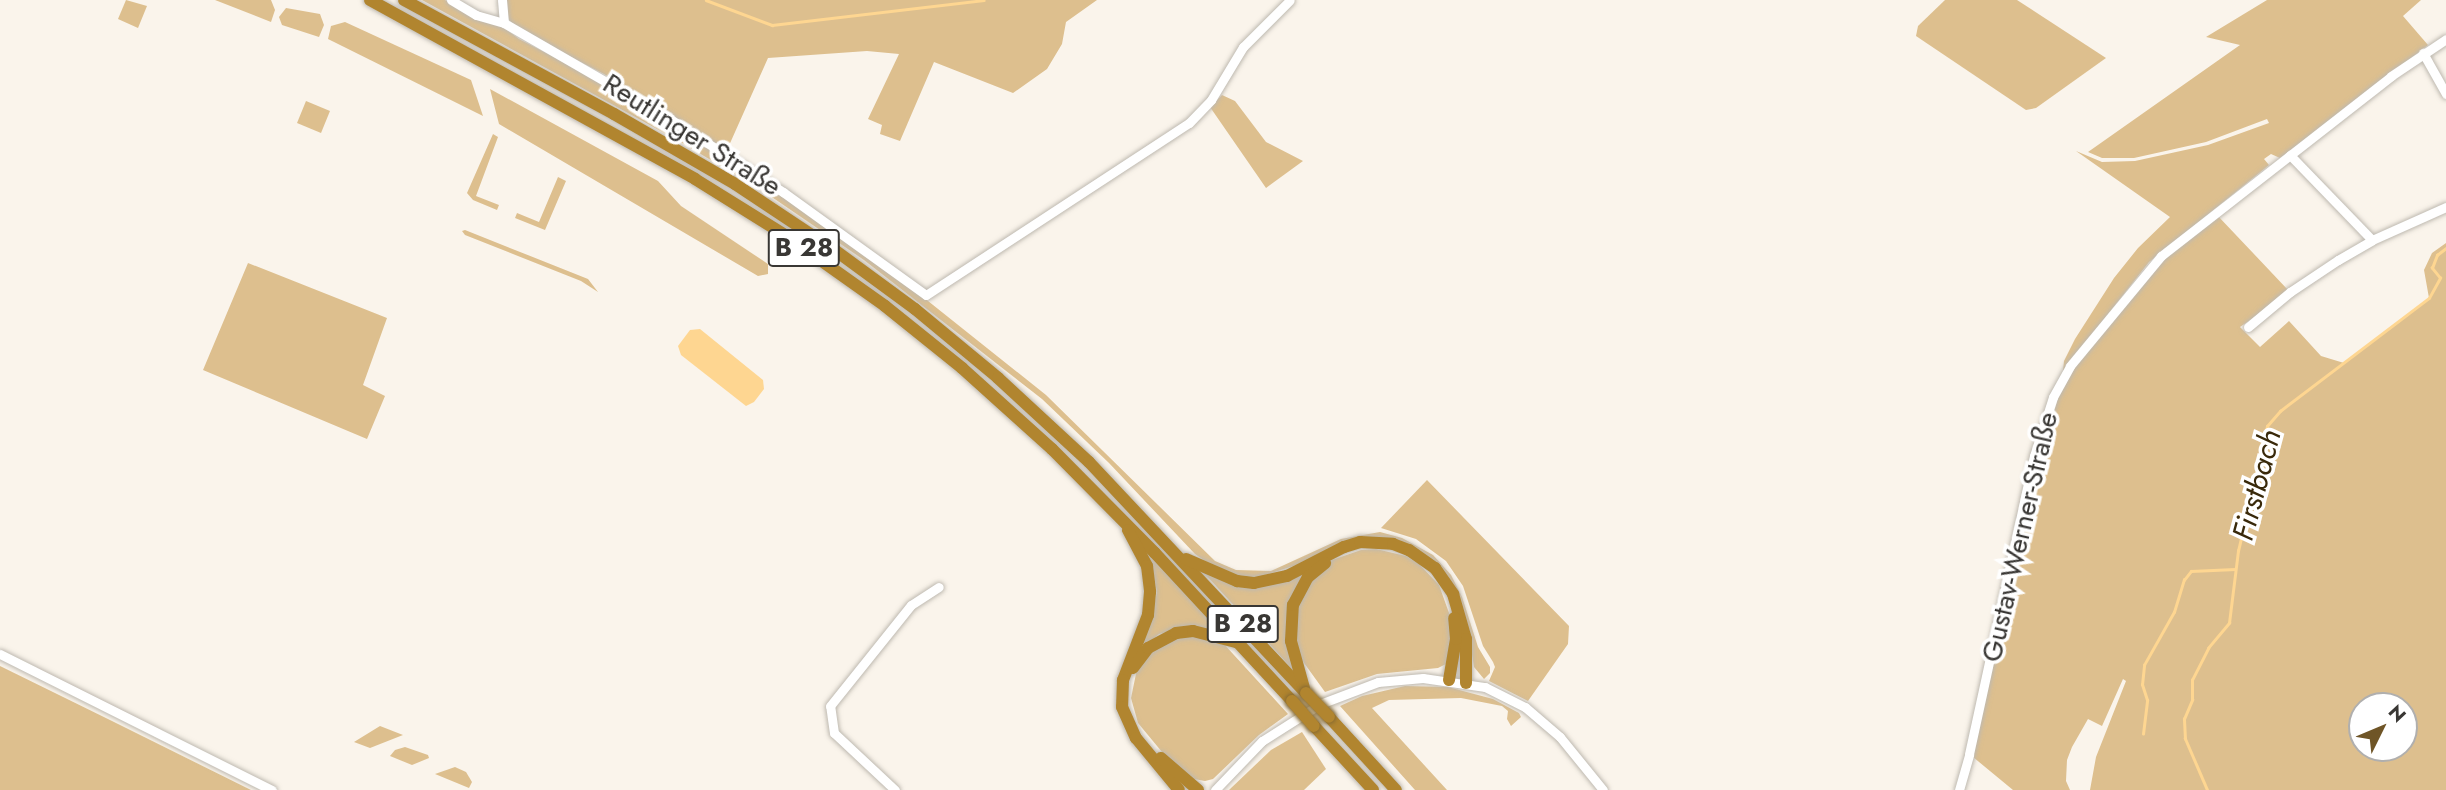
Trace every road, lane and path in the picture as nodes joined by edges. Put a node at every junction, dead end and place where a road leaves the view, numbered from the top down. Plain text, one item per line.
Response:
1 (370, 0) edge
2 (404, 0) edge
3 (451, 0) edge
4 (502, 0) edge
5 (1290, 0) edge
6 (503, 23) junction
7 (2446, 38) edge
8 (2423, 54) junction
9 (2446, 94) edge
10 (2290, 155) junction
11 (2446, 207) edge
12 (2372, 240) junction
13 (2248, 327) dead end
14 (1123, 520) junction
15 (1180, 556) junction
16 (939, 587) dead end
17 (1238, 643) junction
18 (0, 654) edge
19 (1449, 680) junction
20 (1466, 683) junction
21 (1306, 692) junction
22 (272, 790) edge
23 (895, 790) edge
24 (1179, 790) edge
25 (1198, 790) edge
26 (1214, 790) edge
27 (1373, 790) edge
28 (1396, 790) edge
29 (1603, 790) edge
30 (1959, 790) edge

1 - 14 highway, B 28
2 - 15 highway, B 28
3 - 6 street, Reutlinger Straße
4 - 6 street
5 - 6 street, Reutlinger Straße
7 - 8 street, Gustav-Werner-Straße
8 - 9 street
8 - 10 street, Gustav-Werner-Straße
10 - 12 street
10 - 30 street, Gustav-Werner-Straße
11 - 12 street
12 - 13 street
14 - 17 highway, B 28
14 - 24 highway
15 - 20 highway
15 - 21 highway, B 28
16 - 23 street
17 - 25 highway
17 - 27 highway, B 28, bridge
18 - 22 street
19 - 20 street
19 - 21 highway
19 - 26 street
20 - 29 street
21 - 28 highway, B 28, bridge

